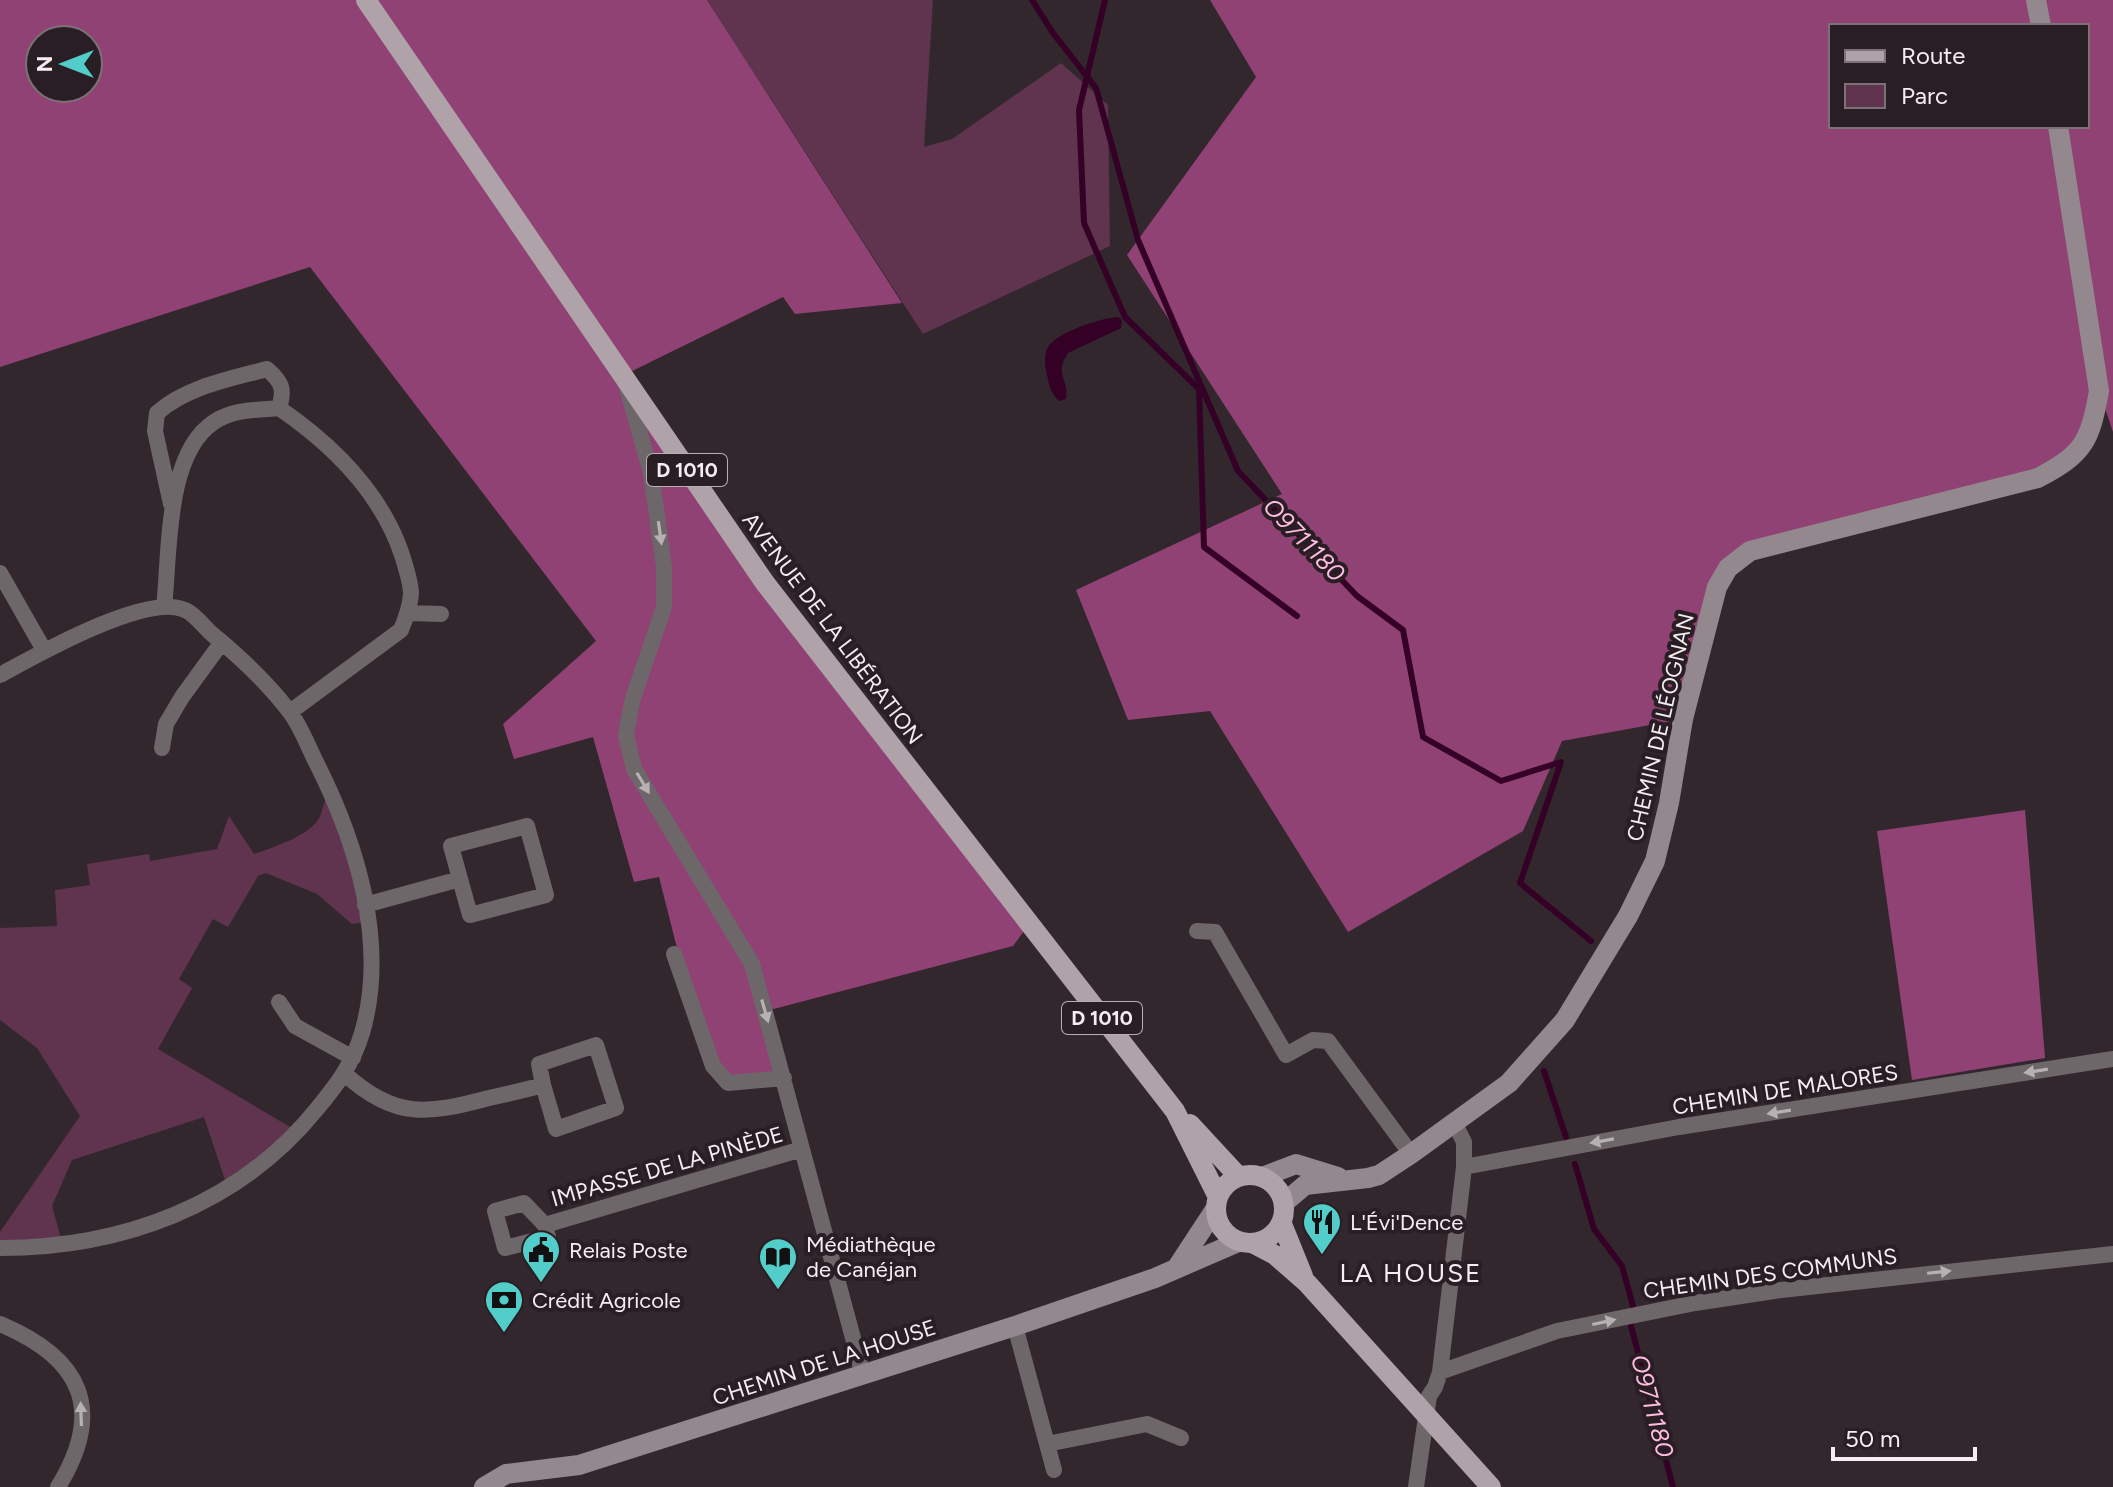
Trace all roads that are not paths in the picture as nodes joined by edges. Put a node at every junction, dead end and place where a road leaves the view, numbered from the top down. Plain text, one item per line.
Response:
1 (366, 0) edge
2 (2036, 0) edge
3 (2041, 24) edge
4 (2058, 128) edge
5 (623, 375) junction
6 (279, 408) junction
7 (173, 513) junction
8 (0, 573) edge
9 (164, 607) junction
10 (408, 613) junction
11 (441, 614) dead end
12 (222, 642) junction
13 (44, 650) junction
14 (0, 675) edge
15 (290, 712) junction
16 (162, 748) dead end
17 (460, 879) junction
18 (365, 905) junction
19 (1197, 931) dead end
20 (674, 954) dead end
21 (279, 1002) dead end
22 (2113, 1059) edge
23 (349, 1066) junction
24 (784, 1078) junction
25 (543, 1085) junction
26 (1175, 1111) junction
27 (1455, 1124) junction
28 (802, 1149) junction
29 (1411, 1154) junction
30 (1464, 1167) junction
31 (1239, 1177) junction
32 (1262, 1177) junction
33 (1349, 1180) junction
34 (1217, 1203) junction
35 (1283, 1213) junction
36 (545, 1225) dead end
37 (1246, 1243) junction
38 (0, 1248) edge
39 (2113, 1254) edge
40 (1176, 1269) junction
41 (1307, 1283) junction
42 (0, 1324) edge
43 (1015, 1326) junction
44 (1440, 1372) junction
45 (863, 1375) junction
46 (1428, 1416) junction
47 (1181, 1438) dead end
48 (1047, 1444) junction
49 (1054, 1470) dead end
50 (509, 1480) edge
51 (58, 1487) edge
52 (484, 1487) edge
53 (1416, 1487) edge
54 (1491, 1487) edge

1 - 5 main road, AVENUE DE LA LIBÉRATION / D 1010
2 - 3 street
4 - 27 street, CHEMIN DE LÉOGNAN
5 -> 24 street, IMPASSE DE LA PINÈDE
5 - 26 main road, AVENUE DE LA LIBÉRATION / D 1010
6 - 7 street
6 - 7 street
6 - 10 street
7 - 9 street
8 - 13 street
9 - 12 street
9 - 13 street
10 - 11 street
10 - 15 street
12 - 15 street
12 - 16 street
13 - 14 street
15 - 18 street
17 - 17 street
17 - 18 street
18 - 23 street
19 - 29 street
20 - 24 street
21 - 23 street
22 -> 30 street, CHEMIN DE MALORES
23 - 25 street
23 - 38 street
24 - 28 street, IMPASSE DE LA PINÈDE
25 - 25 street
26 - 31 main road, AVENUE DE LA LIBÉRATION / D 1010
26 - 34 main road, AVENUE DE LA LIBÉRATION / D 1010
27 - 29 street, CHEMIN DE LÉOGNAN
27 - 30 street
28 - 36 street, IMPASSE DE LA PINÈDE
28 - 45 street, IMPASSE DE LA PINÈDE
29 - 33 street, CHEMIN DE LÉOGNAN
30 - 44 street
31 - 32 main road
31 - 34 main road
32 - 33 street
32 - 35 main road
33 - 35 street, CHEMIN DE LÉOGNAN
34 - 37 main road
34 - 40 street
35 - 37 main road
35 - 41 main road
37 - 40 street, CHEMIN DE LA HOUSE
37 - 41 main road
44 -> 39 street, CHEMIN DES COMMUNS
40 - 43 street, CHEMIN DE LA HOUSE
41 - 46 main road
51 -> 42 street
43 - 45 street, CHEMIN DE LA HOUSE
43 - 48 street
44 - 46 street
45 - 50 street, CHEMIN DE LA HOUSE
46 - 53 street
46 - 54 main road
47 - 48 street
48 - 49 street
50 - 52 street, CHEMIN DE LA HOUSE

